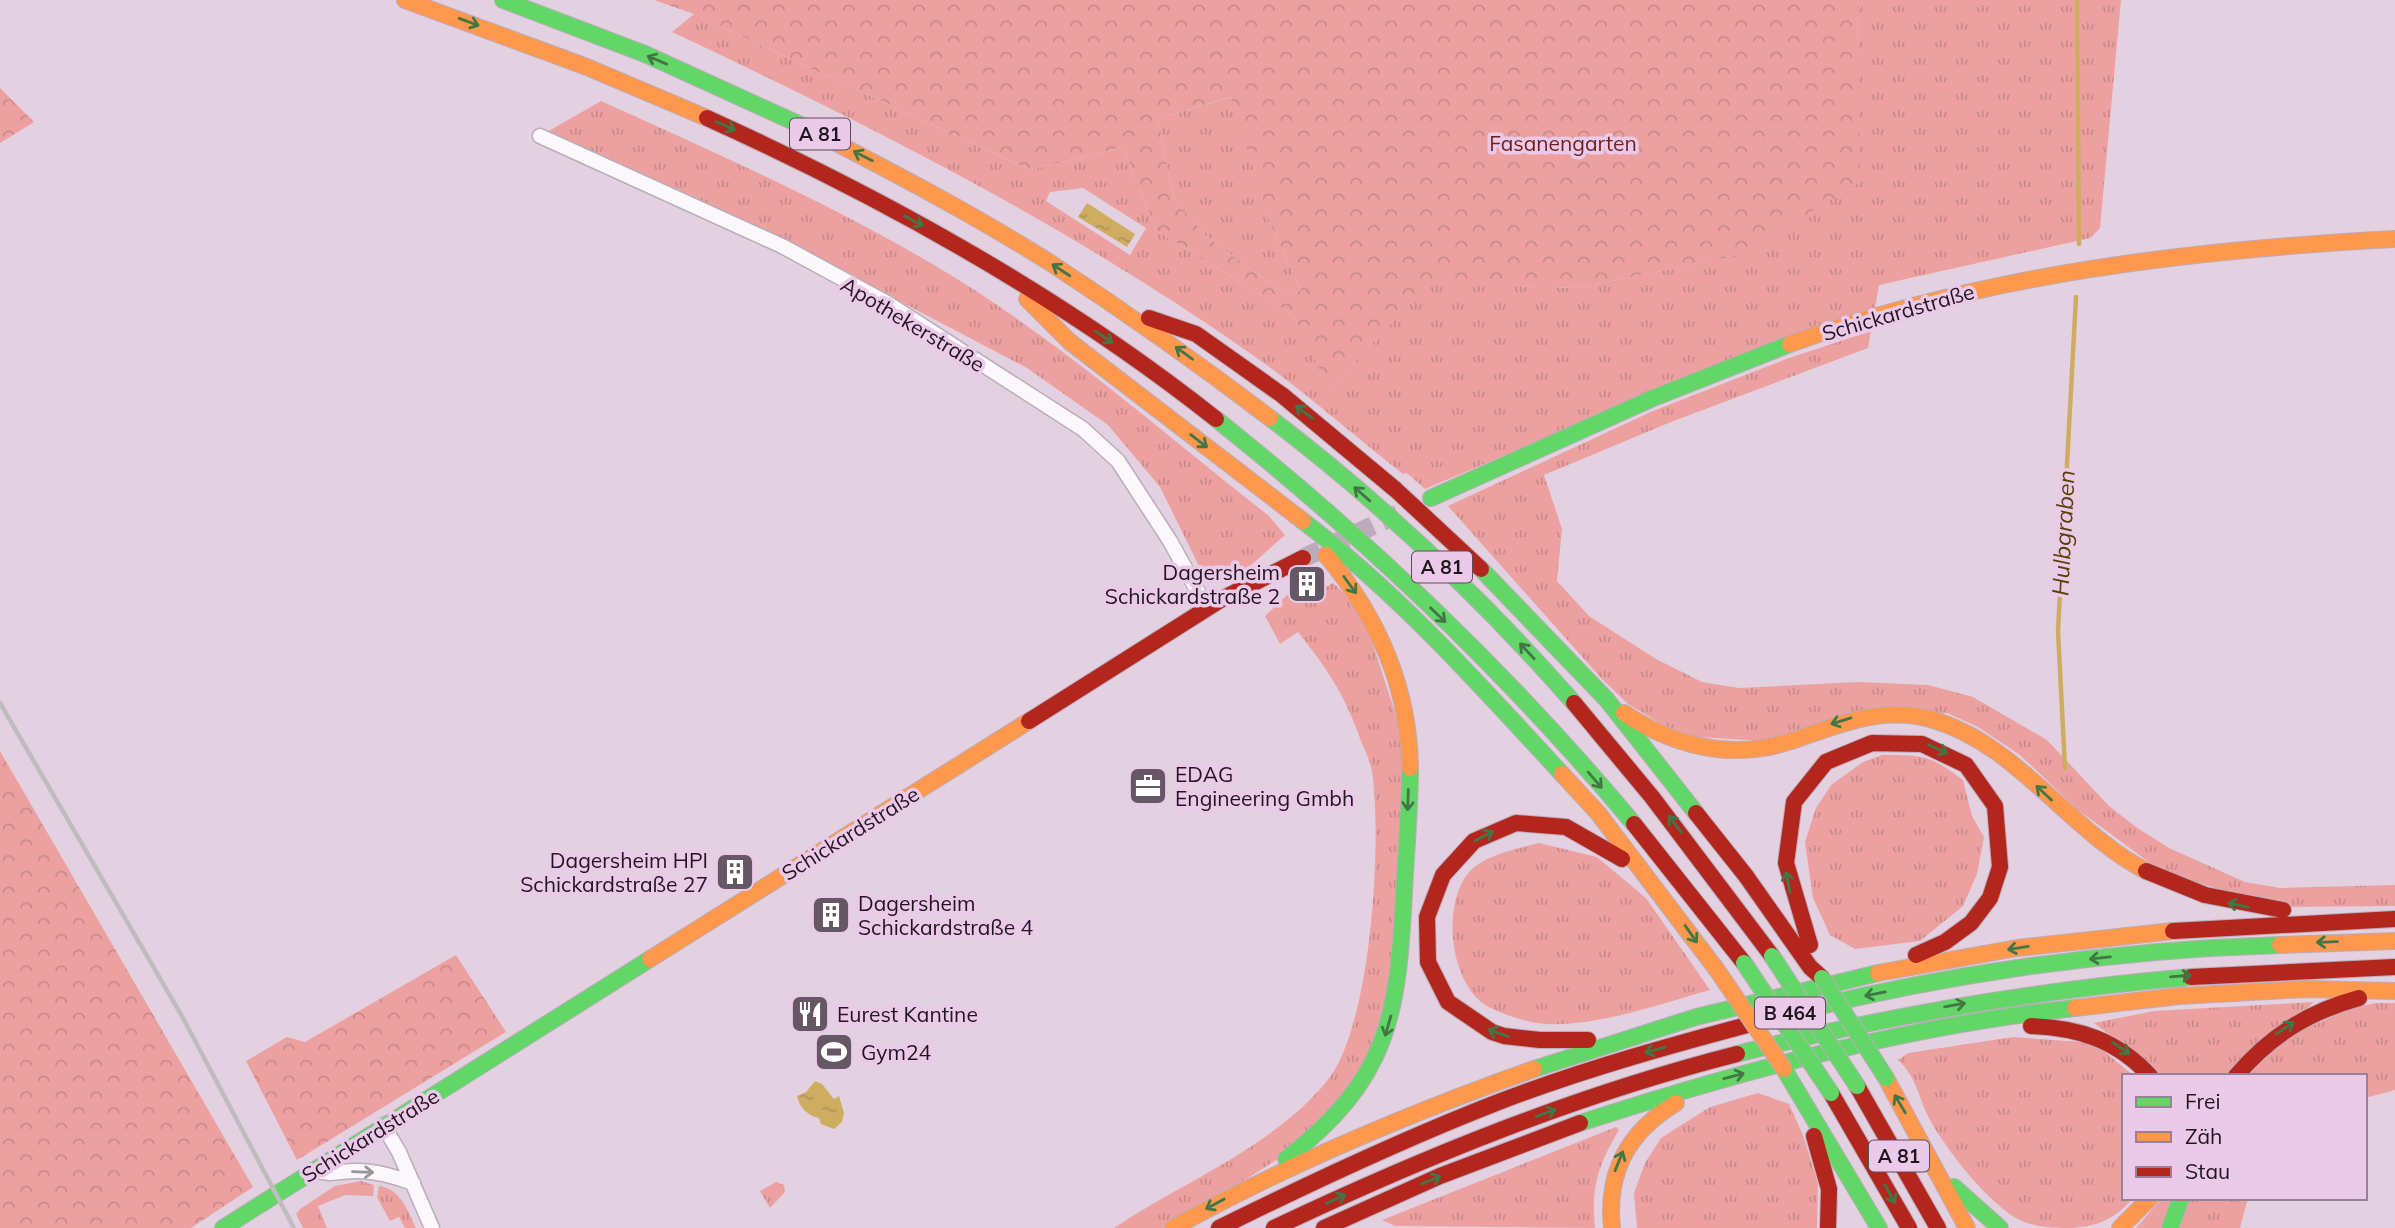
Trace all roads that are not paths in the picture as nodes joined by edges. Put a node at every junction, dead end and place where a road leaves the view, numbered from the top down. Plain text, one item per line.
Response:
1 (405, 0) edge
2 (503, 0) edge
3 (540, 136) dead end
4 (2395, 239) edge
5 (1006, 274) junction
6 (1118, 306) junction
7 (1431, 498) dead end
8 (1291, 514) junction
9 (1303, 558) tunnel mouth
10 (1207, 608) junction
11 (1607, 700) junction
12 (1664, 898) junction
13 (2387, 919) edge
14 (2395, 941) edge
15 (1804, 947) junction
16 (2395, 967) edge
17 (1862, 975) junction
18 (2391, 991) edge
19 (1984, 1022) junction
20 (1614, 1040) junction
21 (2148, 1074) edge
22 (2238, 1074) edge
23 (1705, 1084) junction
24 (1800, 1101) junction
25 (383, 1125) junction
26 (313, 1170) junction
27 (1938, 1171) junction
28 (1257, 1182) junction
29 (413, 1183) junction
30 (2148, 1200) edge
31 (2180, 1200) edge
32 (223, 1228) edge
33 (432, 1228) edge
34 (1173, 1228) edge
35 (1219, 1228) edge
36 (1274, 1228) edge
37 (1324, 1228) edge
38 (1612, 1228) edge
39 (1828, 1228) edge
40 (1879, 1228) edge
41 (1909, 1228) edge
42 (1938, 1228) edge
43 (1967, 1228) edge
44 (2000, 1228) edge
45 (2120, 1228) edge
46 (2170, 1228) edge

1 -> 5 main road, A 81
6 -> 2 main road, A 81
3 - 10 street, Apothekerstraße
4 - 7 main road, Schickardstraße
5 -> 8 main road
5 -> 41 main road, A 81, bridge
11 -> 6 main road
42 -> 6 main road, A 81, bridge
8 - 12 main road
8 -> 28 main road
9 - 10 main road, Schickardstraße
10 - 25 main road, Schickardstraße
13 -> 11 main road
11 - 15 main road
20 -> 12 main road
12 -> 24 main road, bridge
13 -> 17 main road, B 464
14 -> 35 main road, B 464
15 -> 17 main road
27 -> 15 main road, bridge
36 -> 16 main road, B 464
17 - 20 main road, B 464
18 - 19 main road, B 464
22 -> 18 main road
19 -> 21 main road
23 -> 19 main road, B 464
20 - 28 main road, B 464
37 -> 23 main road, B 464
38 -> 23 main road
24 - 39 main road
24 - 40 main road
25 - 26 main road, Schickardstraße
25 - 29 street
26 -> 29 street
26 - 32 main road, Schickardstraße
27 - 43 main road
27 - 44 main road
28 -> 34 main road, B 464
29 - 33 street
30 - 45 main road
31 - 46 main road

